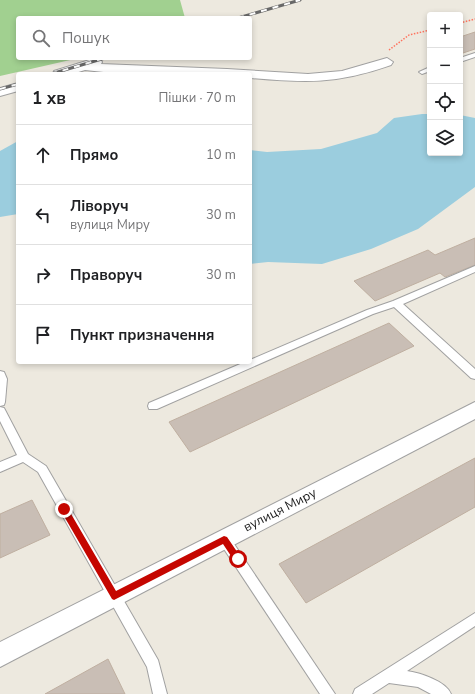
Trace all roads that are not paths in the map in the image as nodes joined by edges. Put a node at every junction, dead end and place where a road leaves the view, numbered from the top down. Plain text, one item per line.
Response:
1 (475, 55) edge
2 (463, 59) edge
3 (103, 60) edge
4 (386, 62) road end
5 (84, 66) junction
6 (427, 70) edge
7 (65, 72) edge
8 (122, 72) edge
9 (122, 72) edge
10 (216, 72) edge
11 (422, 72) dead end
12 (252, 74) edge
13 (16, 88) edge
14 (0, 92) edge
15 (475, 269) edge
16 (396, 303) junction
17 (252, 363) edge
18 (250, 364) edge
19 (0, 375) edge
20 (475, 375) edge
21 (0, 402) edge
22 (153, 406) dead end
23 (475, 410) edge
24 (0, 411) edge
25 (24, 457) junction
26 (0, 467) edge
27 (224, 539) junction
28 (114, 596) junction
29 (475, 619) edge
30 (0, 655) edge
31 (389, 676) junction
32 (160, 694) edge
33 (328, 694) edge
34 (360, 694) edge
35 (444, 694) edge

1 - 2 lane
3 - 5 street
4 - 12 street
5 - 7 street
5 - 8 street
6 - 11 lane
9 - 10 street
13 - 14 street
15 - 16 lane
16 - 17 lane
16 - 20 lane
18 - 22 lane
19 - 21 lane
23 - 27 street, вулиця Миру
24 - 25 lane
25 - 26 lane
25 - 28 lane
27 - 28 street, вулиця Миру
27 - 33 lane
28 - 30 street, вулиця Миру
28 - 32 lane
29 - 31 lane
31 - 34 lane
31 - 35 lane

